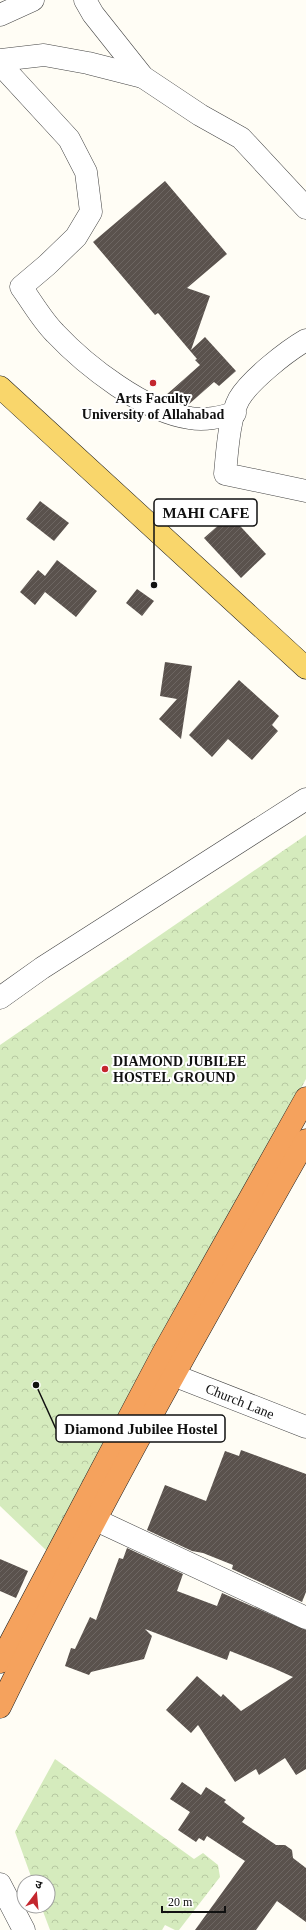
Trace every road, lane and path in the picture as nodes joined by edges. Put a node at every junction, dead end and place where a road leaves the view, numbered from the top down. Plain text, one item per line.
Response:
1 (85, 0) edge
2 (26, 2) edge
3 (0, 15) edge
4 (0, 60) edge
5 (0, 64) edge
6 (143, 77) junction
7 (306, 208) edge
8 (306, 340) edge
9 (0, 387) edge
10 (235, 413) junction
11 (306, 491) edge
12 (306, 668) edge
13 (306, 799) edge
14 (0, 998) edge
15 (306, 1098) edge
16 (306, 1140) edge
17 (165, 1370) junction
18 (306, 1427) edge
19 (96, 1520) junction
20 (306, 1618) edge
21 (0, 1662) edge
22 (0, 1707) edge
23 (0, 1884) edge
24 (24, 1930) edge

1 - 6 street
2 - 3 street
4 - 6 street
5 - 10 street
6 - 7 street
8 - 10 street
9 - 12 main road
10 - 11 street
13 - 14 street
15 - 17 highway
16 - 17 highway
17 - 18 street, Church Lane
17 - 19 highway
17 - 21 highway
19 - 20 street
19 - 22 highway
23 - 24 street

